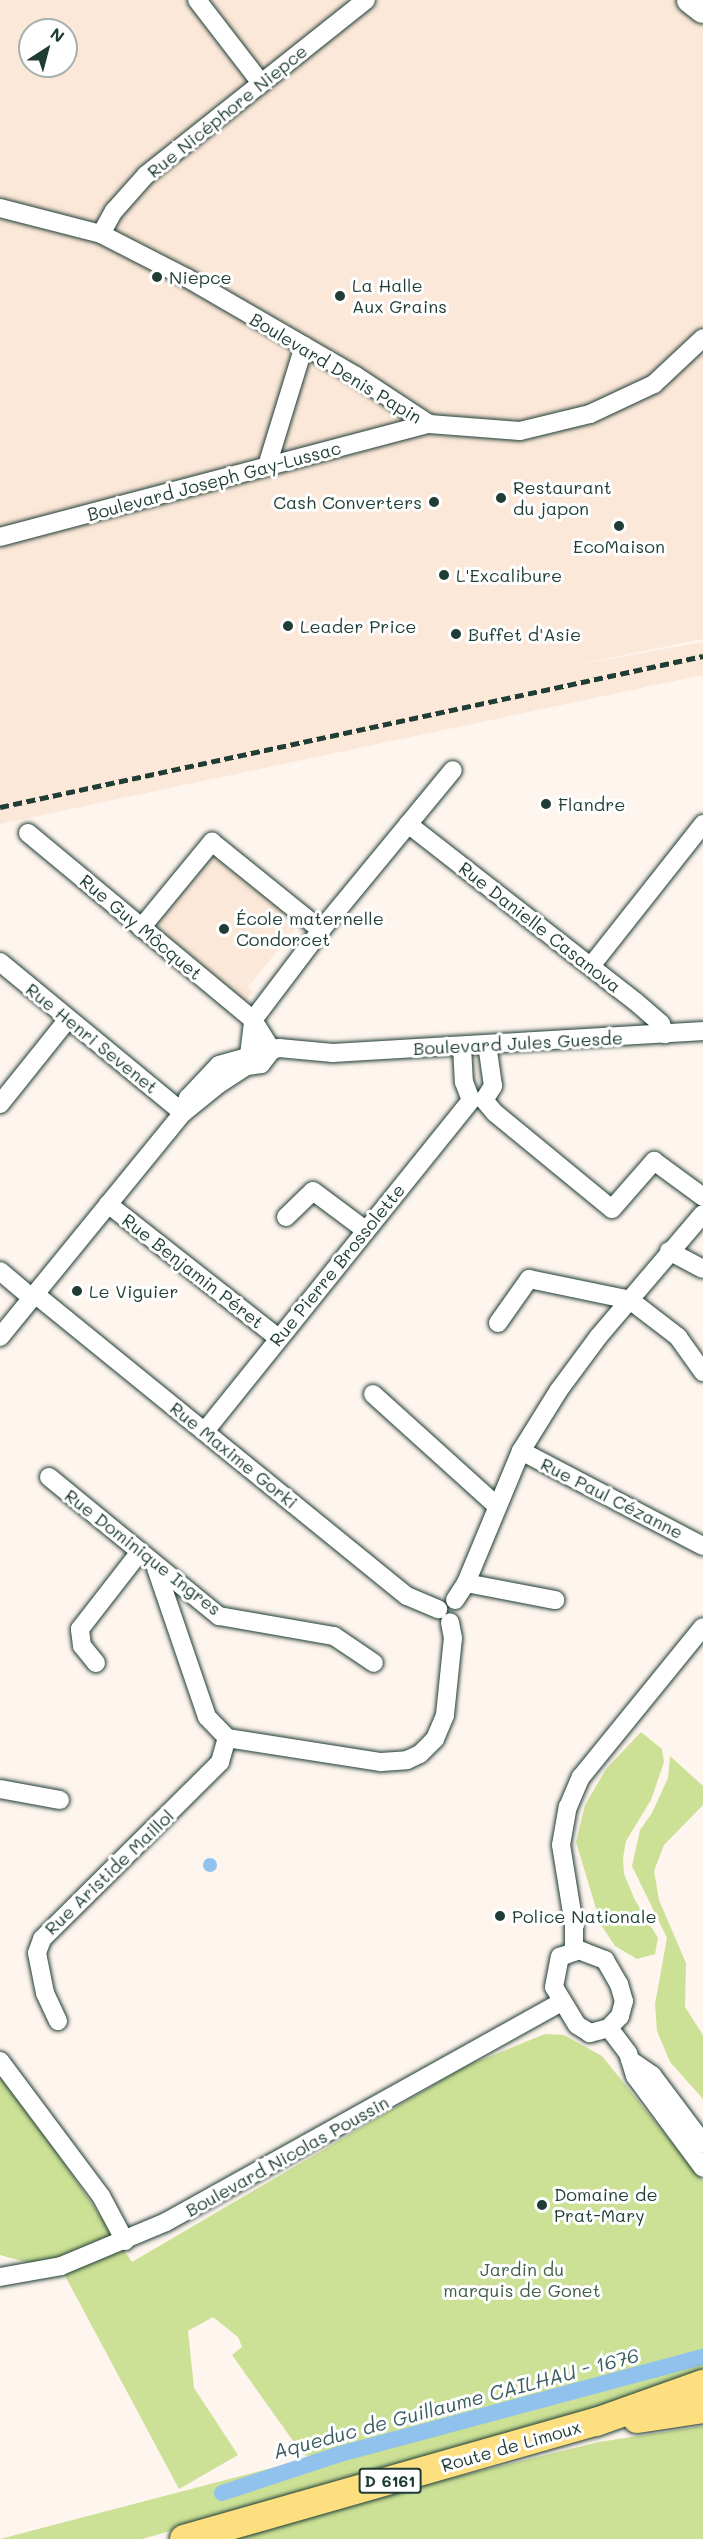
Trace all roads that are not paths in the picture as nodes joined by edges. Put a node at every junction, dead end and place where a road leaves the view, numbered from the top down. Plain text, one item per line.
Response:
1 (197, 0) edge
2 (366, 0) edge
3 (690, 0) edge
4 (703, 10) edge
5 (261, 83) junction
6 (0, 208) edge
7 (101, 234) junction
8 (703, 338) edge
9 (304, 346) junction
10 (429, 424) junction
11 (267, 466) junction
12 (0, 537) edge
13 (453, 770) dead end
14 (408, 824) junction
15 (703, 824) edge
16 (28, 833) dead end
17 (141, 928) junction
18 (321, 930) junction
19 (0, 962) edge
20 (591, 966) junction
21 (68, 1019) junction
22 (254, 1020) junction
23 (703, 1031) edge
24 (665, 1034) junction
25 (487, 1044) junction
26 (462, 1046) junction
27 (260, 1056) junction
28 (478, 1100) junction
29 (0, 1104) edge
30 (183, 1113) junction
31 (703, 1197) edge
32 (108, 1204) junction
33 (703, 1214) edge
34 (286, 1217) dead end
35 (363, 1229) junction
36 (669, 1251) junction
37 (703, 1269) edge
38 (0, 1271) edge
39 (33, 1296) junction
40 (630, 1300) junction
41 (498, 1323) dead end
42 (0, 1337) edge
43 (278, 1338) junction
44 (703, 1372) edge
45 (373, 1394) dead end
46 (205, 1431) junction
47 (521, 1451) junction
48 (49, 1477) dead end
49 (497, 1506) junction
50 (703, 1546) edge
51 (139, 1553) junction
52 (156, 1568) junction
53 (466, 1583) junction
54 (555, 1600) dead end
55 (444, 1615) junction
56 (703, 1627) edge
57 (96, 1663) dead end
58 (374, 1663) dead end
59 (227, 1738) junction
60 (0, 1789) edge
61 (60, 1800) dead end
62 (574, 1952) junction
63 (560, 2003) junction
64 (58, 2022) dead end
65 (609, 2028) junction
66 (630, 2060) junction
67 (0, 2061) edge
68 (703, 2143) edge
69 (703, 2168) edge
70 (125, 2241) junction
71 (0, 2277) edge
72 (703, 2384) edge
73 (703, 2409) edge
74 (596, 2422) junction
75 (184, 2539) edge

1 - 5 street
2 - 5 street, Rue Nicéphore Niepce
3 - 4 main road
5 - 7 street, Rue Nicéphore Niepce
6 - 7 street, Boulevard Denis Papin
7 - 9 street, Boulevard Denis Papin
8 - 10 street, Boulevard Denis Papin
9 - 10 street, Boulevard Denis Papin
9 - 11 street
10 - 11 street, Boulevard Joseph Gay-Lussac
11 - 12 street, Boulevard Joseph Gay-Lussac
13 - 14 street
14 - 18 street
14 - 20 street, Rue Danielle Casanova
15 - 20 street
16 - 17 street, Rue Guy Môcquet
17 - 18 street
17 - 22 street, Rue Guy Môcquet
18 - 22 street
19 - 21 street, Rue Henri Sevenet
20 - 24 street, Rue Danielle Casanova
21 - 29 street
21 - 30 street, Rue Henri Sevenet
22 - 27 street
23 - 24 street, Boulevard Jules Guesde
24 - 25 street, Boulevard Jules Guesde
25 - 26 street, Boulevard Jules Guesde
25 - 28 street
26 - 27 street, Boulevard Jules Guesde
26 - 28 street
27 - 30 street, Boulevard Jules Guesde
28 - 31 street
28 - 35 street, Rue Pierre Brossolette
30 - 32 street, Boulevard Jules Guesde
32 - 39 street, Boulevard Jules Guesde
32 - 43 street, Rue Benjamin Péret
33 - 36 street
34 - 35 street
35 - 43 street, Rue Pierre Brossolette
36 - 37 street
36 - 40 street
38 - 39 street, Rue Maxime Gorki
39 - 42 street, Boulevard Jules Guesde
39 - 46 street, Rue Maxime Gorki
40 - 41 street
40 - 44 street
40 - 47 street
43 - 46 street, Rue Pierre Brossolette
45 - 49 street
46 - 55 street, Rue Maxime Gorki
47 - 49 street
47 - 50 street, Rue Paul Cézanne
48 - 51 street, Rue Dominique Ingres
49 - 53 street
51 - 52 street, Rue Dominique Ingres
51 - 57 street
52 - 58 street, Rue Dominique Ingres
52 - 59 street
53 - 54 street
53 - 55 street
55 - 59 street
56 - 62 street
59 - 64 street, Rue Aristide Maillol
60 - 61 street
62 - 63 street
62 - 65 street
63 - 65 street
63 - 70 street, Boulevard Nicolas Poussin
65 - 66 street
66 - 68 street
66 - 69 street
67 - 70 street
70 - 71 street, Boulevard Nicolas Poussin
72 - 74 main road, D 6161
73 - 74 main road, D 6161
74 - 75 main road, Route de Limoux / D 6161

